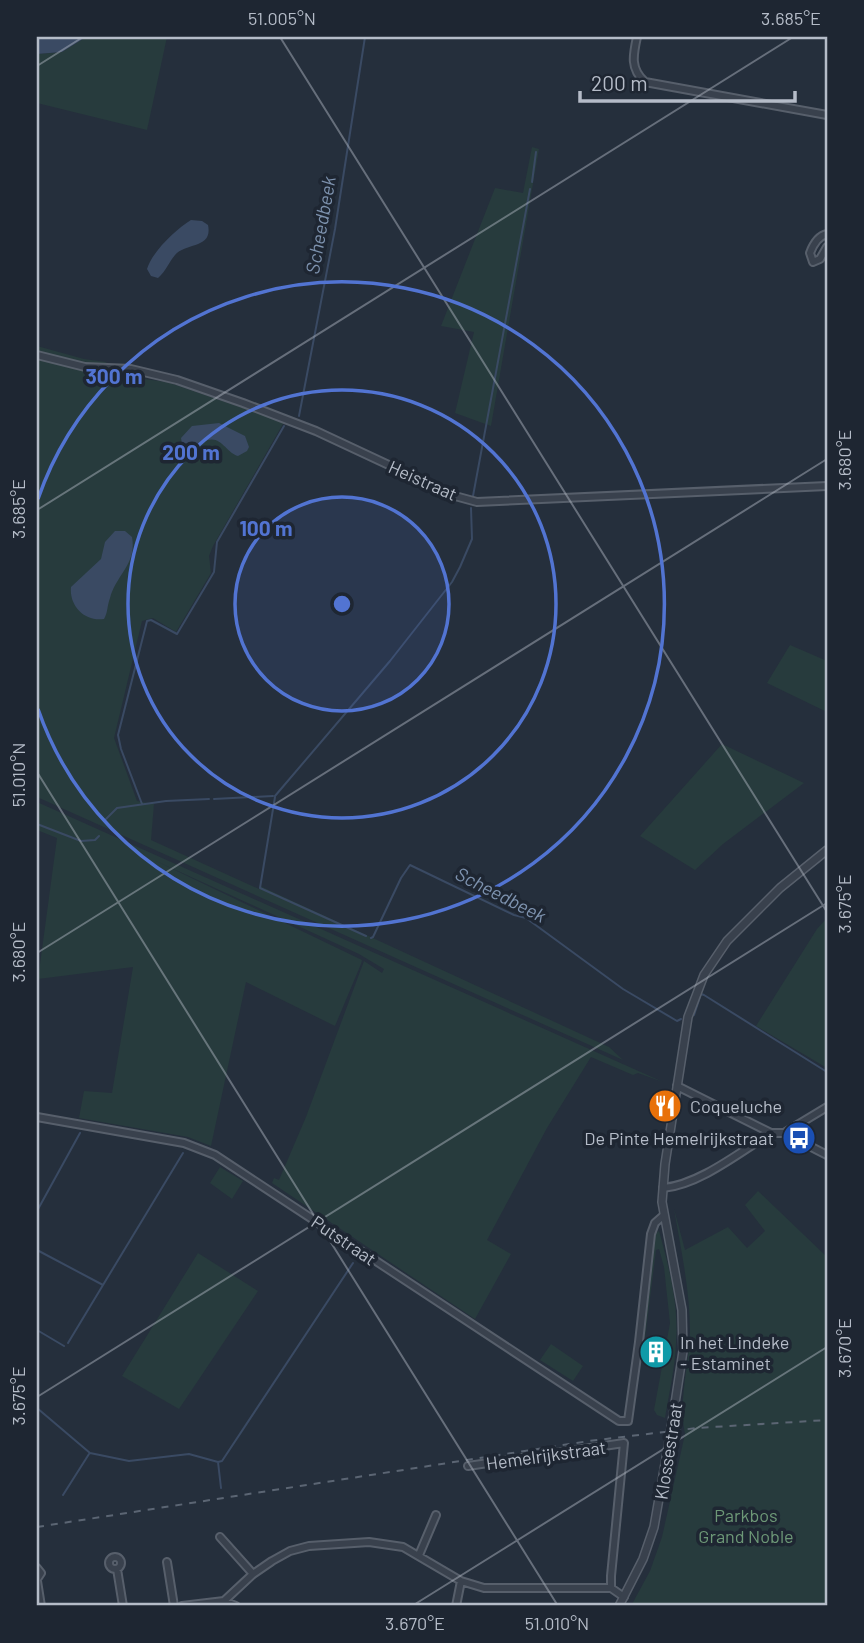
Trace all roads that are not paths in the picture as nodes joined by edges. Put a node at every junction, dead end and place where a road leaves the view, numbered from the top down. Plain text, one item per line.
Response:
1 (637, 37) edge
2 (827, 116) edge
3 (827, 234) edge
4 (827, 247) edge
5 (37, 355) edge
6 (827, 486) edge
7 (827, 850) edge
8 (677, 1086) junction
9 (827, 1107) edge
10 (37, 1117) edge
11 (771, 1133) junction
12 (784, 1133) junction
13 (827, 1155) edge
14 (663, 1188) junction
15 (663, 1216) junction
16 (468, 1466) dead end
17 (436, 1515) dead end
18 (220, 1536) dead end
19 (419, 1555) junction
20 (167, 1562) dead end
21 (37, 1567) edge
22 (117, 1569) dead end
23 (253, 1574) junction
24 (37, 1580) edge
25 (461, 1581) junction
26 (611, 1588) junction
27 (624, 1597) junction
28 (224, 1601) junction
29 (41, 1606) edge
30 (123, 1606) edge
31 (174, 1606) edge
32 (182, 1606) edge
33 (236, 1606) edge
34 (456, 1606) edge
35 (619, 1606) edge

1 - 2 street
3 - 4 street
5 - 6 street, Heistraat
7 - 8 street, Klossestraat
8 - 11 street
8 - 14 street, Klossestraat
9 - 12 street
10 - 15 street, Putstraat
11 - 12 street
11 - 14 street
12 - 13 street
14 - 15 street, Klossestraat
15 - 27 street, Klossestraat, bridge
16 - 26 street, Hemelrijkstraat
17 - 19 street
18 - 23 street
19 - 23 street
19 - 25 street
20 - 31 street
21 - 24 street
22 - 30 street
23 - 28 street
24 - 29 street
25 - 26 street
25 - 34 street
26 - 27 street
27 - 35 street, Klossestraat
28 - 32 street
28 - 33 street

